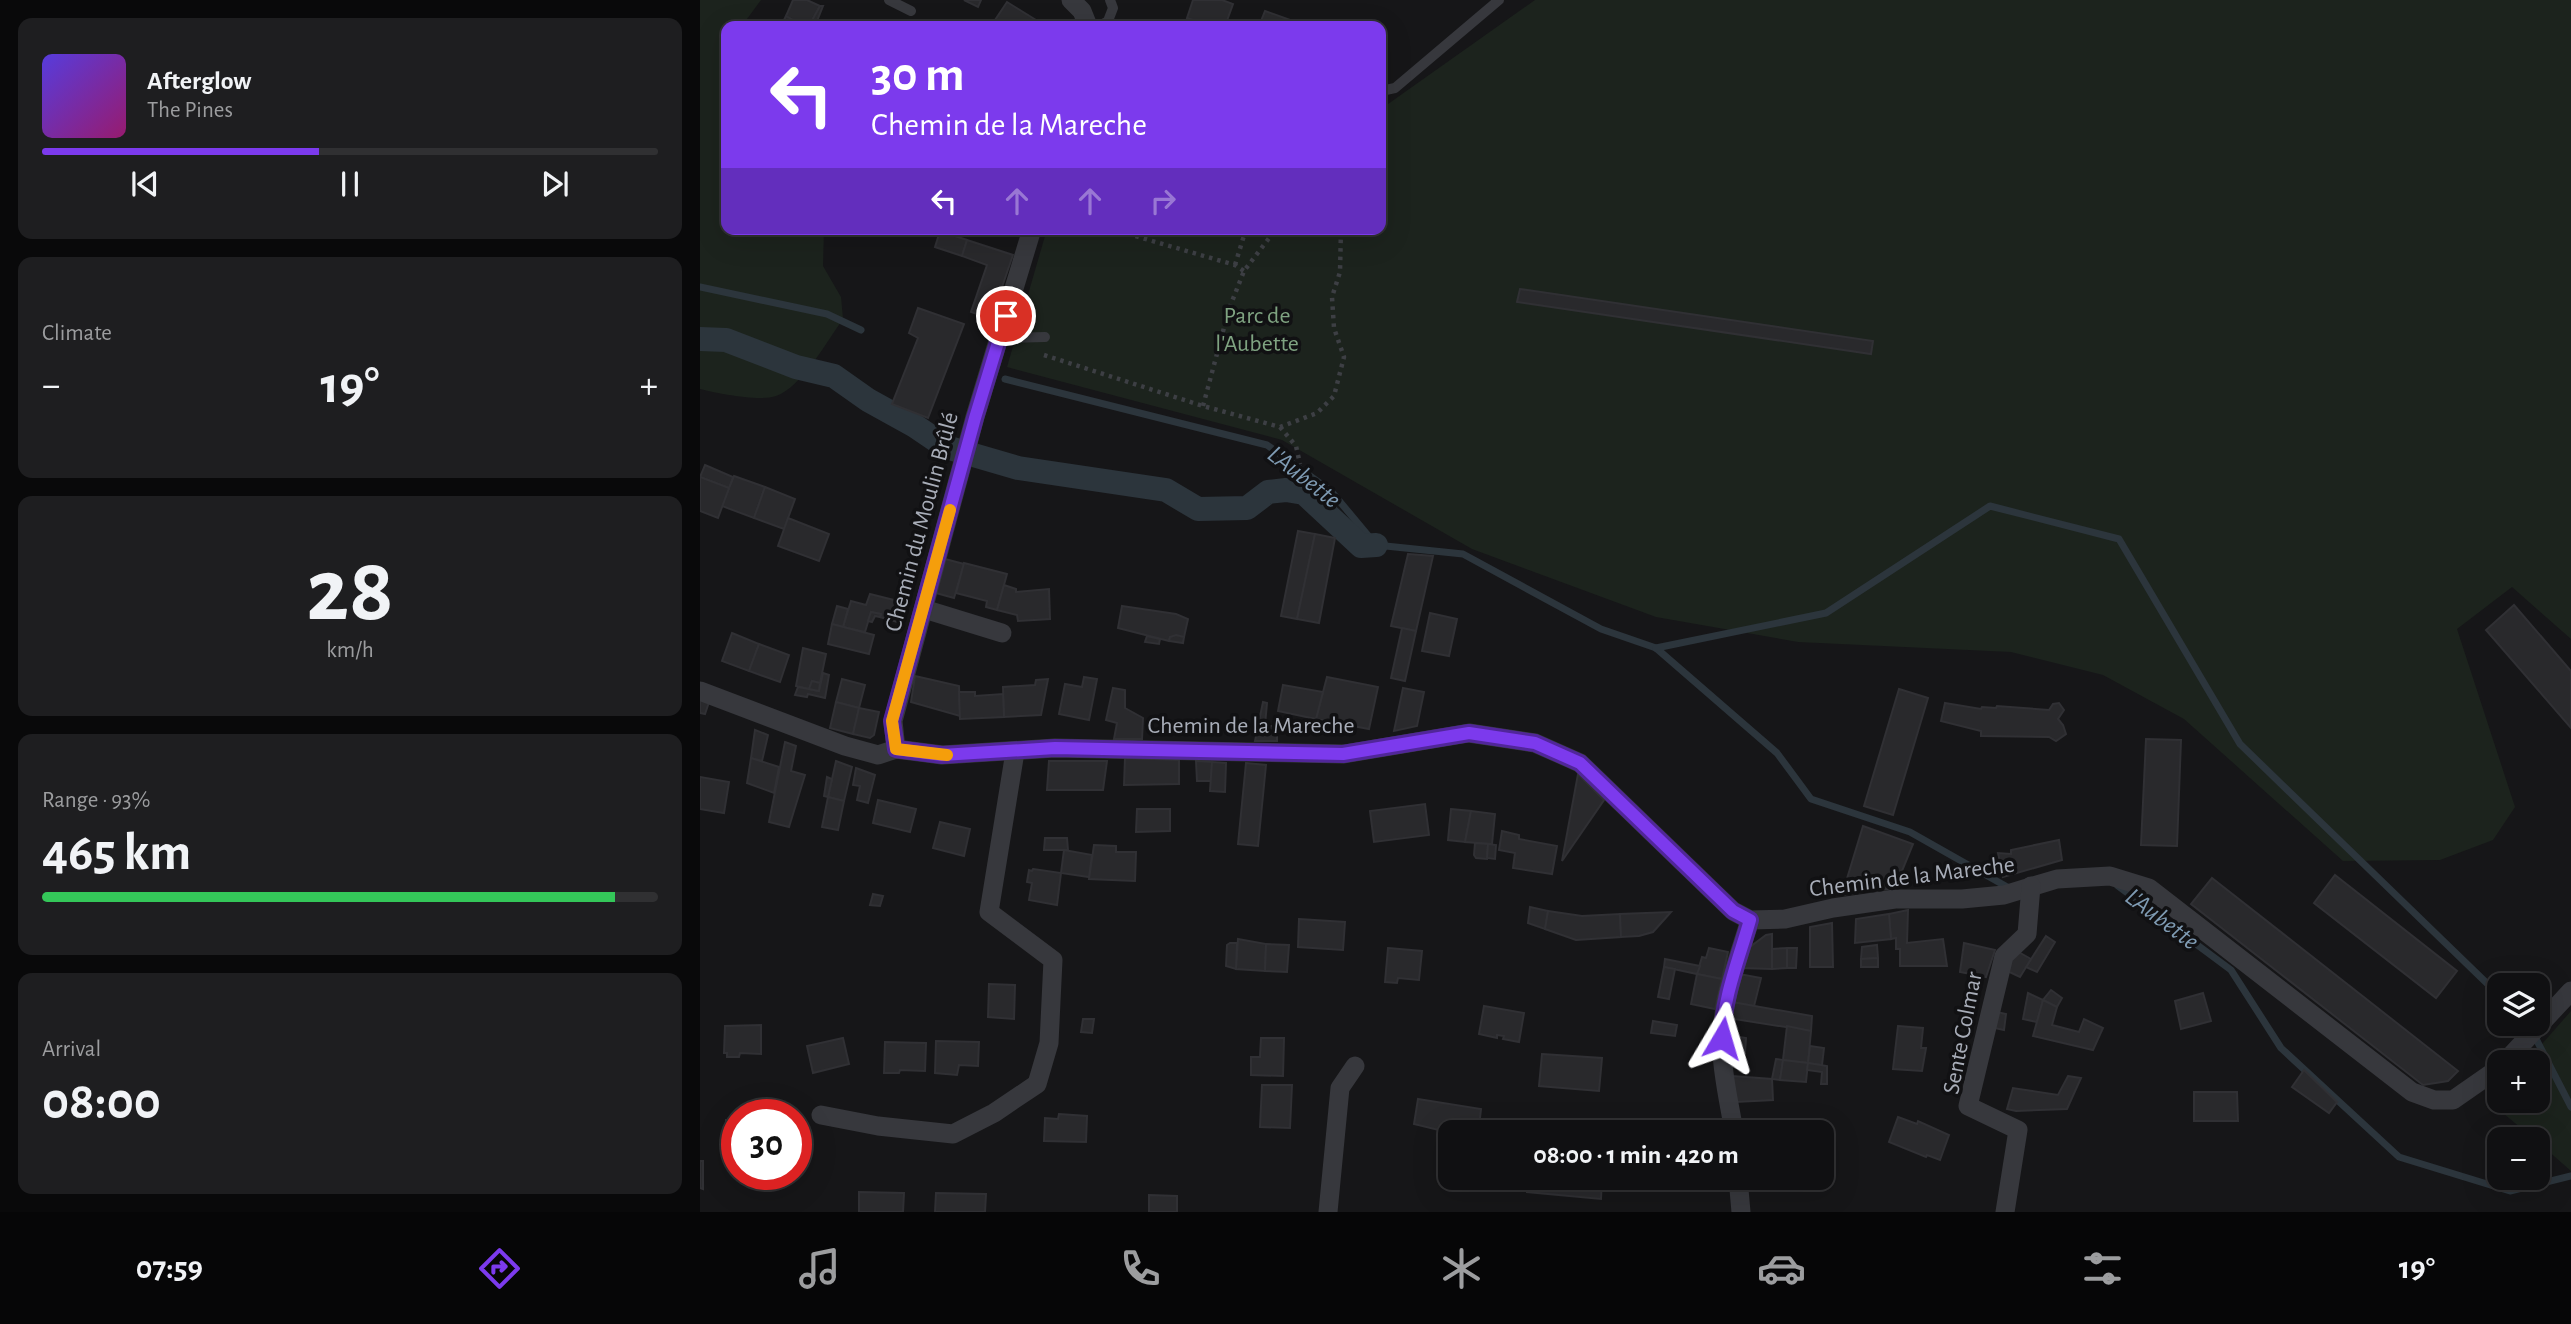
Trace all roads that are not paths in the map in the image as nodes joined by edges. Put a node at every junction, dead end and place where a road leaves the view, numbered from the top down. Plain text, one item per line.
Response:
1 (889, 0) edge
2 (1071, 0) edge
3 (1110, 0) edge
4 (1499, 0) edge
5 (911, 11) dead end
6 (1086, 21) edge
7 (1108, 21) edge
8 (1386, 90) edge
9 (1030, 235) edge
10 (1045, 337) dead end
11 (999, 338) junction
12 (925, 608) junction
13 (1002, 633) dead end
14 (700, 691) edge
15 (896, 749) junction
16 (1015, 752) junction
17 (2032, 886) junction
18 (1750, 920) junction
19 (2571, 991) edge
20 (2516, 1050) edge
21 (1355, 1066) dead end
22 (2487, 1076) edge
23 (821, 1115) dead end
24 (1732, 1120) edge
25 (1739, 1190) edge
26 (1328, 1212) edge
27 (1741, 1212) edge
28 (2005, 1212) edge

1 - 5 lane
2 - 6 street
3 - 7 lane
4 - 8 lane
9 - 11 street, Chemin du Moulin Brûlé
10 - 11 lane
11 - 12 street, Chemin du Moulin Brûlé
12 - 13 street
12 - 15 street, Chemin du Moulin Brûlé
14 - 15 street, Chemin de la Mareche
15 - 16 street, Chemin de la Mareche
16 - 18 street, Chemin de la Mareche
16 - 23 street
17 - 18 street, Chemin de la Mareche
17 - 22 street, Chemin de la Mareche
17 - 28 street, Sente Colmar
18 - 24 street
19 - 20 street
21 - 26 street
25 - 27 street

